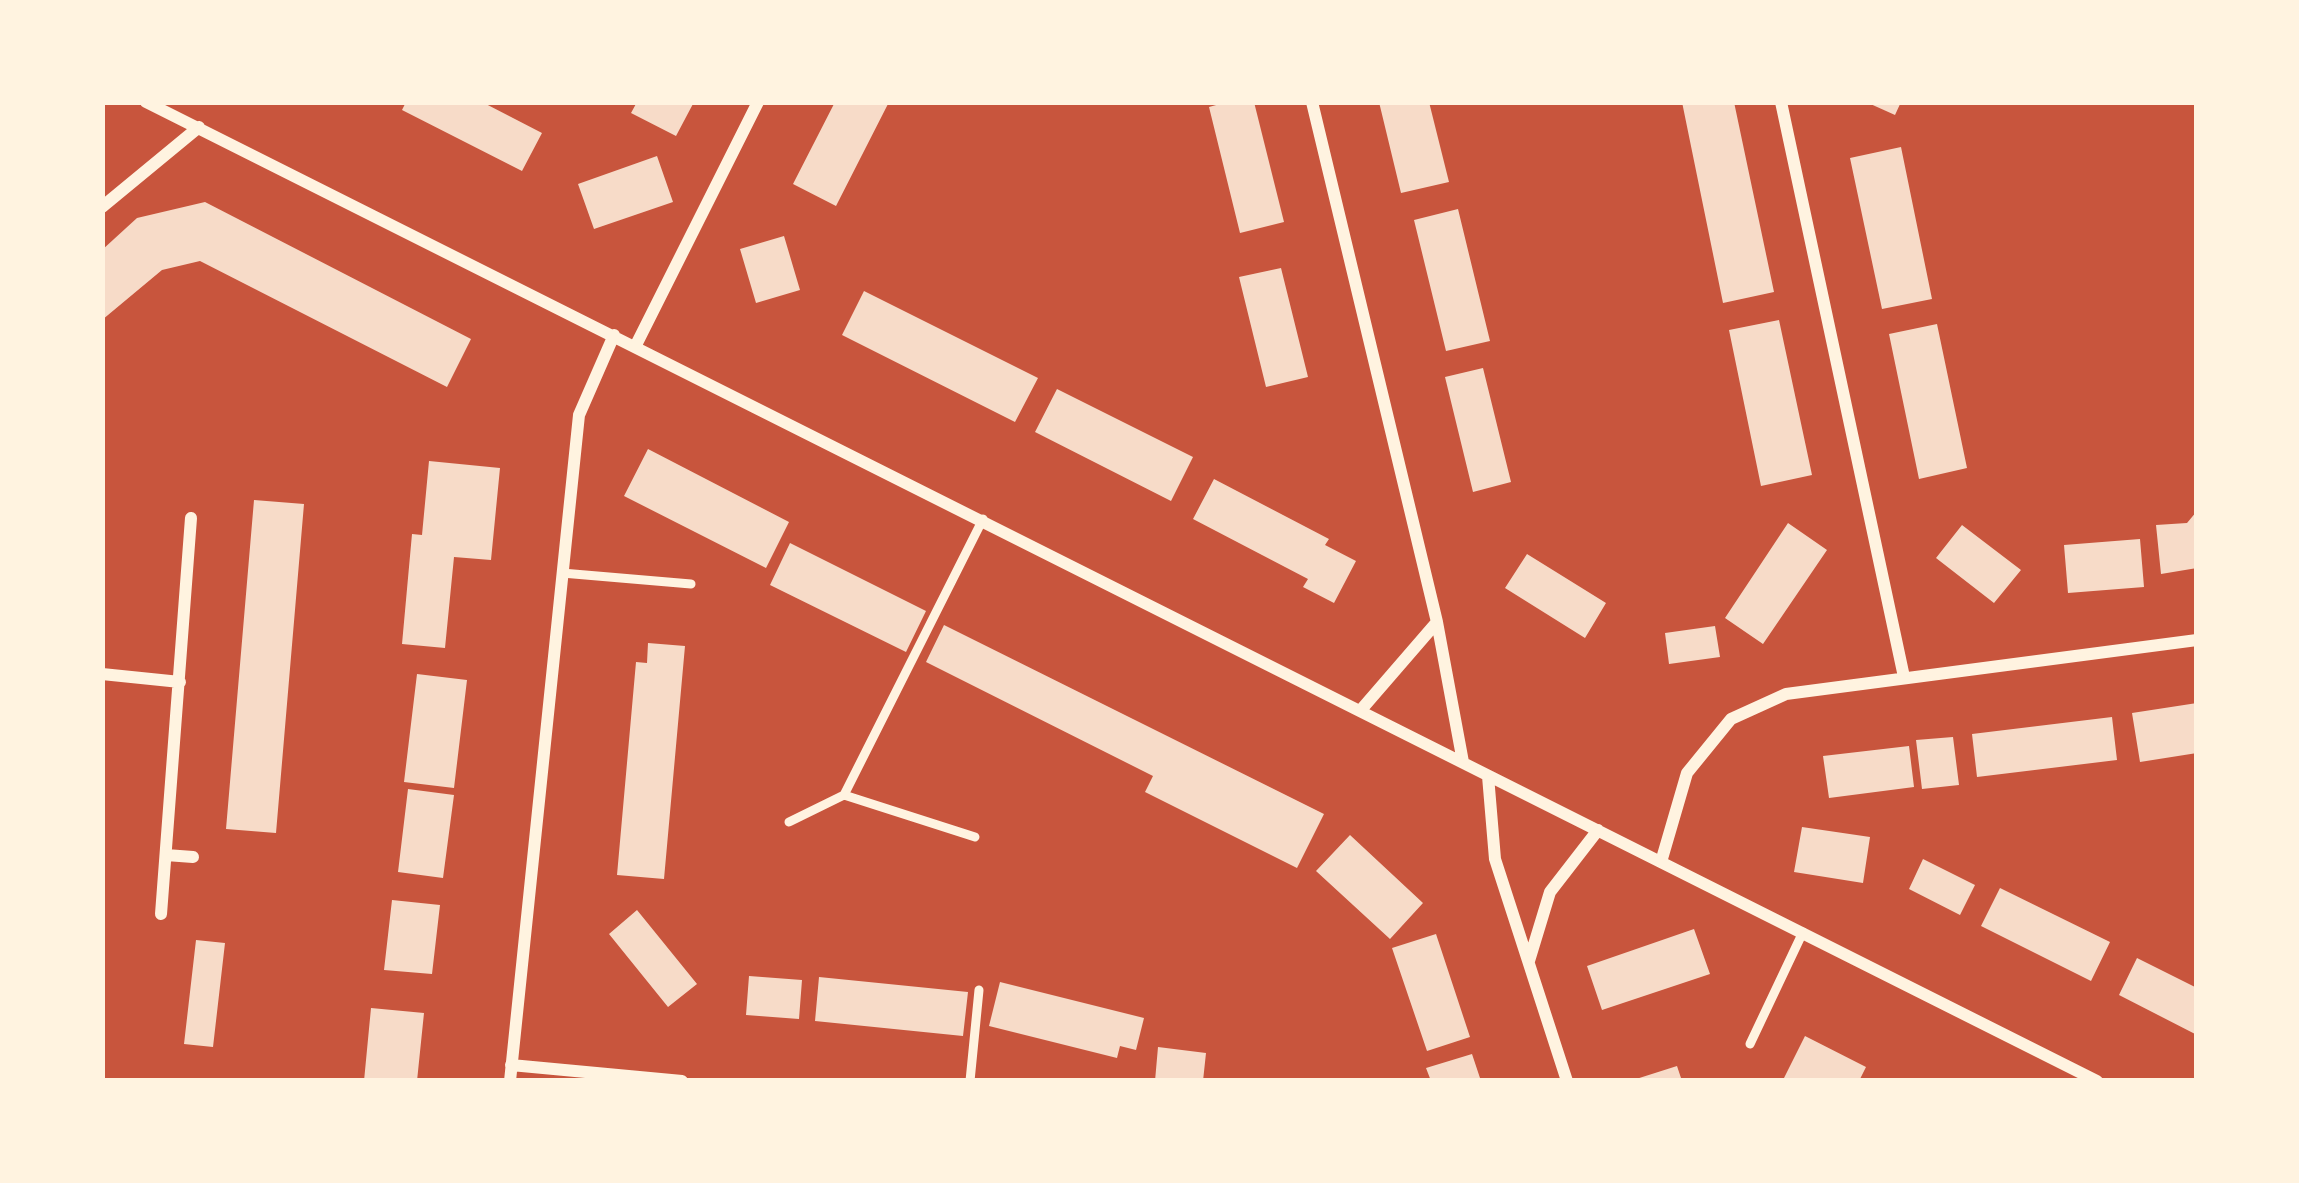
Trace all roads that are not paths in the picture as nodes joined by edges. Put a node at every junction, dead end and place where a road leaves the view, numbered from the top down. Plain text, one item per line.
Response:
1 (146, 102) edge
2 (758, 102) edge
3 (1312, 102) edge
4 (1781, 102) edge
5 (199, 127) junction
6 (102, 207) edge
7 (614, 335) junction
8 (636, 345) junction
9 (190, 518) dead end
10 (983, 519) junction
11 (562, 573) junction
12 (691, 584) dead end
13 (1437, 622) junction
14 (2197, 640) edge
15 (102, 674) edge
16 (1904, 676) junction
17 (180, 682) junction
18 (1360, 711) junction
19 (1462, 762) junction
20 (1488, 776) junction
21 (844, 795) junction
22 (789, 822) dead end
23 (1598, 830) junction
24 (976, 837) dead end
25 (166, 855) junction
26 (193, 857) dead end
27 (1661, 862) junction
28 (161, 914) dead end
29 (1803, 932) junction
30 (1528, 962) junction
31 (979, 989) dead end
32 (1750, 1043) dead end
33 (511, 1065) junction
34 (2068, 1075) edge
35 (510, 1081) edge
36 (682, 1081) edge
37 (970, 1081) edge
38 (1567, 1081) edge
39 (2097, 1081) edge

1 - 5 street
2 - 8 street
3 - 13 street
4 - 16 street
5 - 6 street
5 - 7 street
7 - 8 street
7 - 11 street
8 - 10 street
9 - 17 street
10 - 18 street
10 - 21 lane
11 - 12 lane
11 - 33 street
13 - 18 street
13 - 19 street
14 - 16 street
15 - 17 street
16 - 27 street
17 - 25 street
18 - 19 street
19 - 20 street
20 - 23 street
20 - 30 street
21 - 22 lane
21 - 24 lane
23 - 27 street
23 - 30 street
25 - 26 street
25 - 28 street
27 - 29 street
29 - 32 lane
29 - 34 street
30 - 38 street
31 - 37 lane
33 - 35 street
33 - 36 street
34 - 39 street

